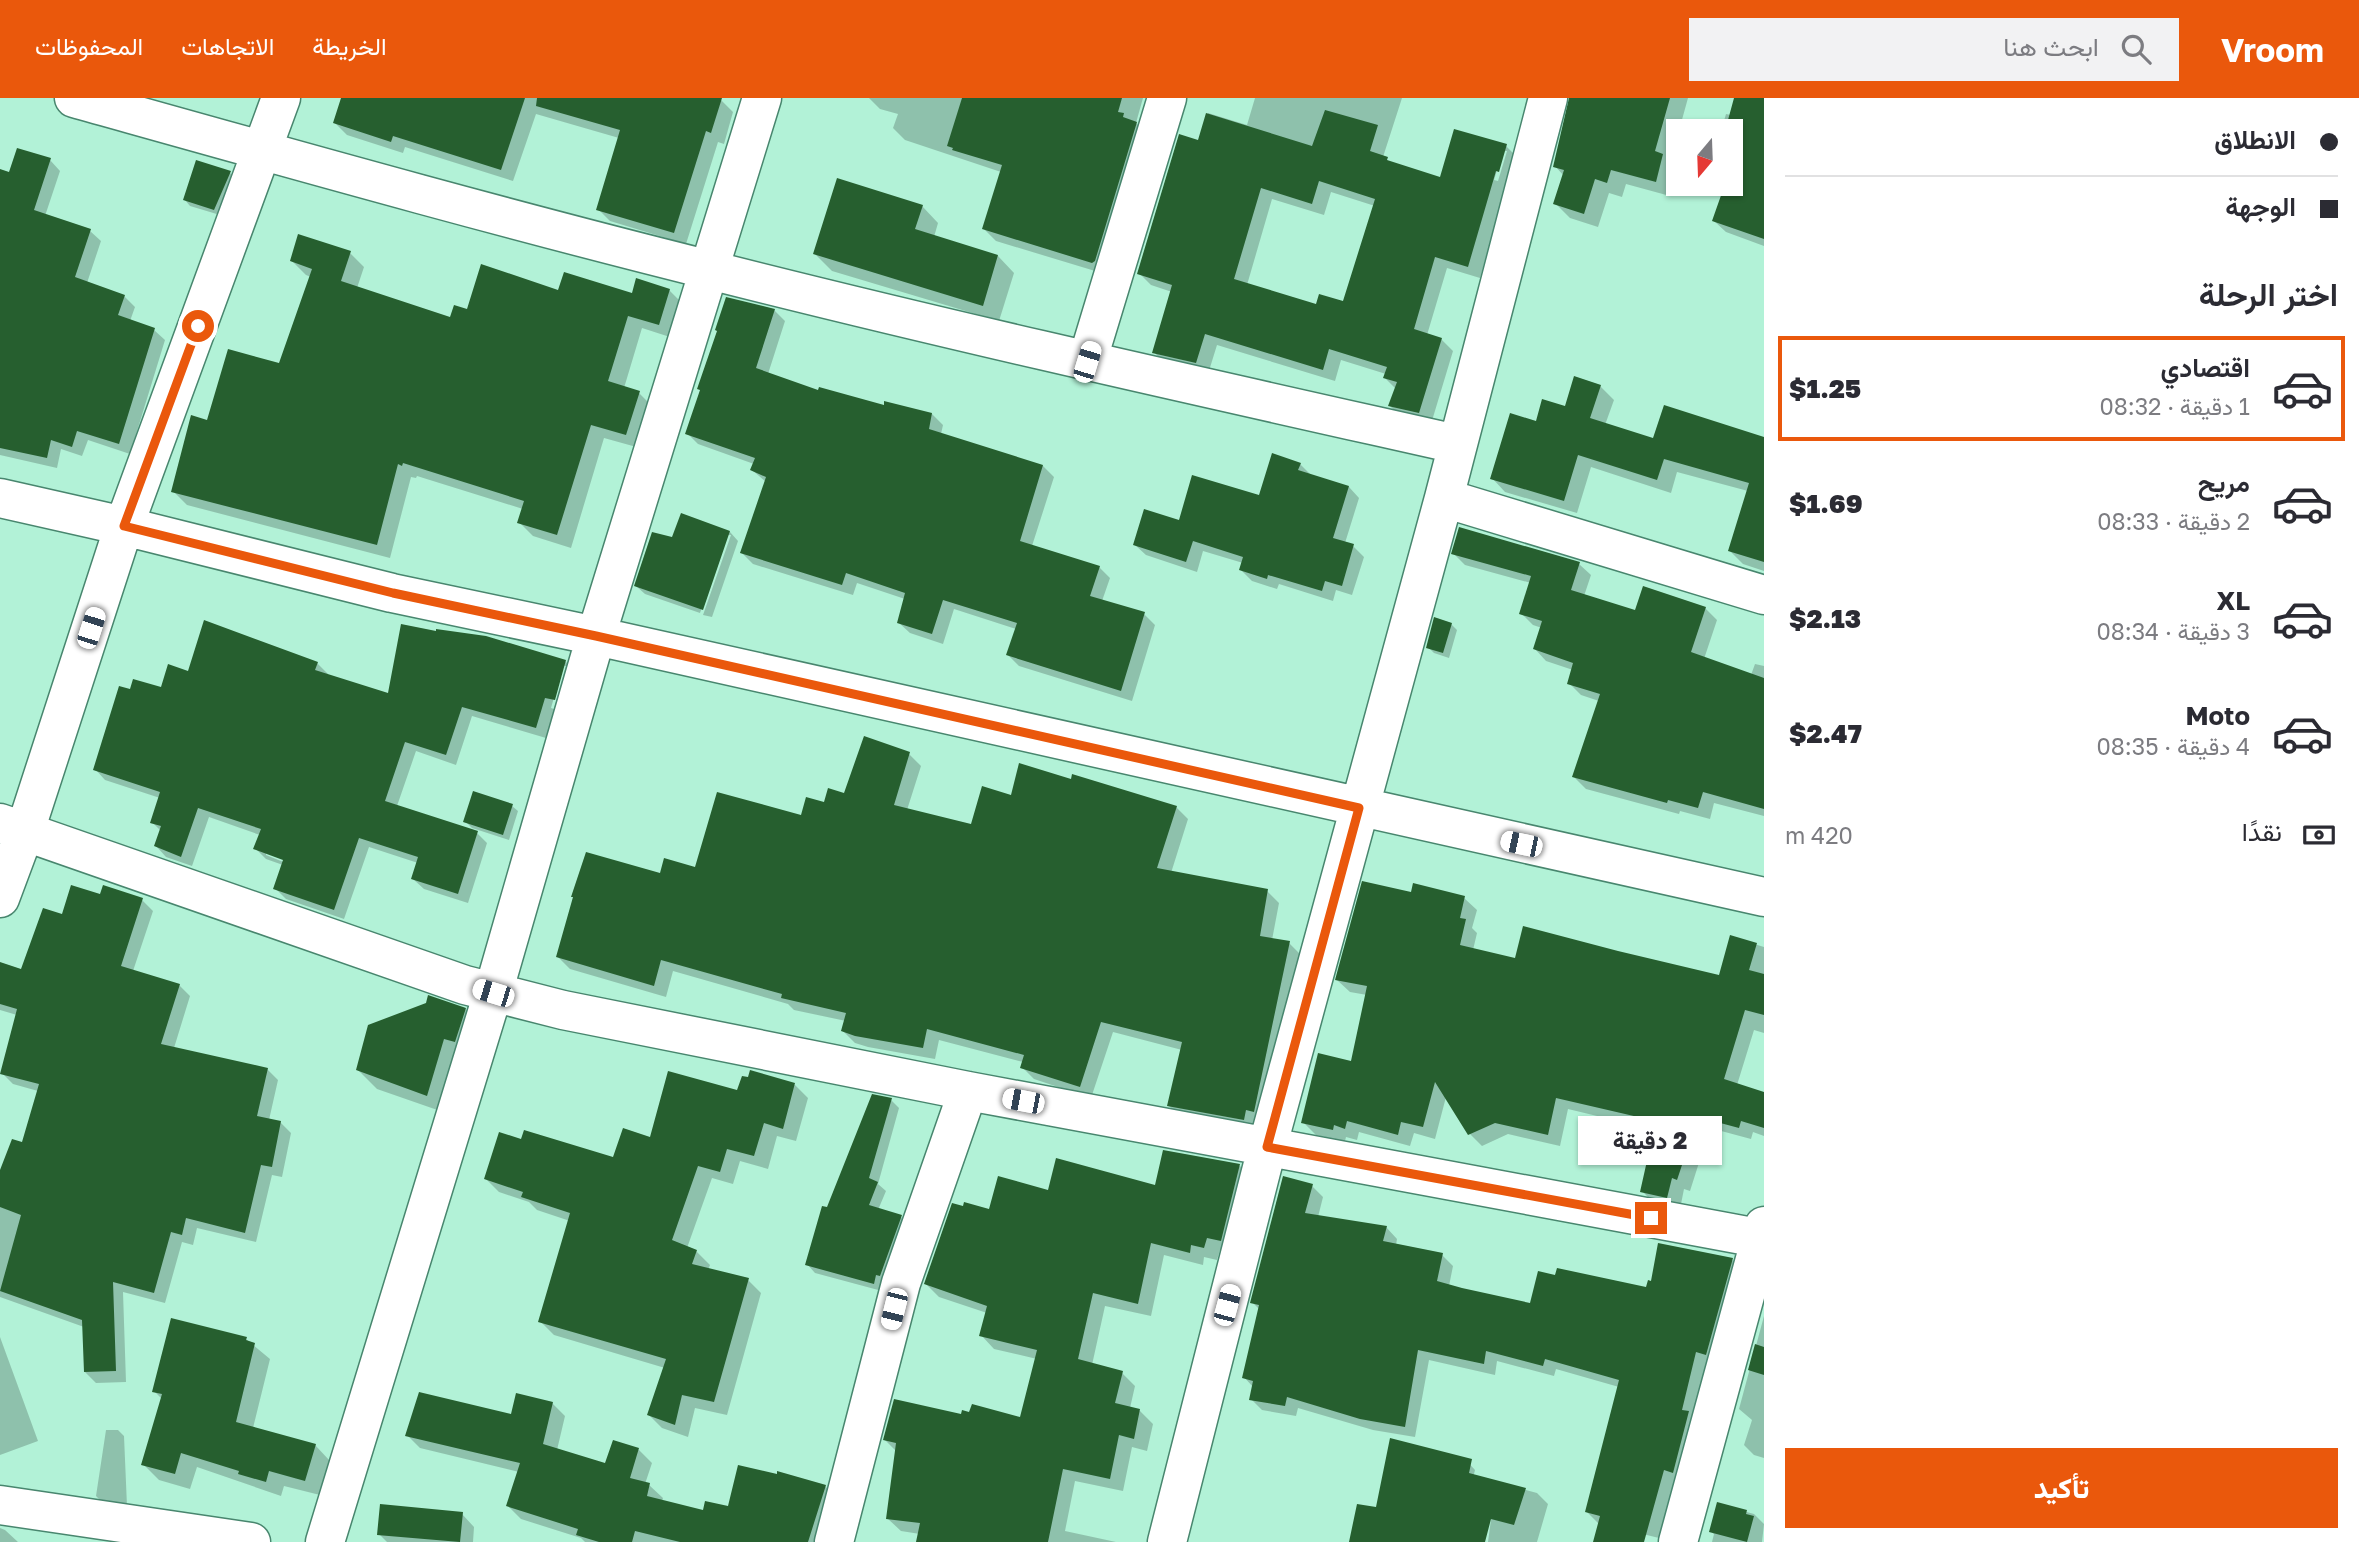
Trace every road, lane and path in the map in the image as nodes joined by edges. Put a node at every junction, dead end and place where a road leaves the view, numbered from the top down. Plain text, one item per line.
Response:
1 (74, 98) edge
2 (281, 98) edge
3 (762, 98) edge
4 (1167, 98) edge
5 (1548, 98) edge
6 (262, 151) junction
7 (708, 270) junction
8 (1087, 362) junction
9 (1456, 444) junction
10 (0, 498) edge
11 (1444, 498) junction
12 (124, 526) junction
13 (1764, 595) edge
14 (596, 636) junction
15 (1359, 808) junction
16 (12, 827) edge
17 (1764, 897) edge
18 (0, 898) edge
19 (493, 993) junction
20 (968, 1091) junction
21 (1267, 1147) junction
22 (1763, 1234) edge
23 (0, 1504) edge
24 (251, 1542) edge
25 (325, 1542) edge
26 (834, 1542) edge
27 (1167, 1542) edge
28 (1678, 1542) edge

1 - 6 street
2 - 6 street
3 - 7 street
4 - 8 street
5 - 9 street
6 - 7 street
6 - 12 street
7 - 8 street
7 - 14 street
8 - 9 street
9 - 11 street
10 - 12 street
11 - 13 street
11 - 15 street
12 - 14 street
12 - 16 street
14 - 15 street
14 - 19 street
15 - 17 street
15 - 21 street
16 - 18 street
16 - 19 street
19 - 20 street
19 - 25 street
20 - 21 street
20 - 26 street
21 - 22 street
21 - 27 street
22 - 28 street
23 - 24 street

